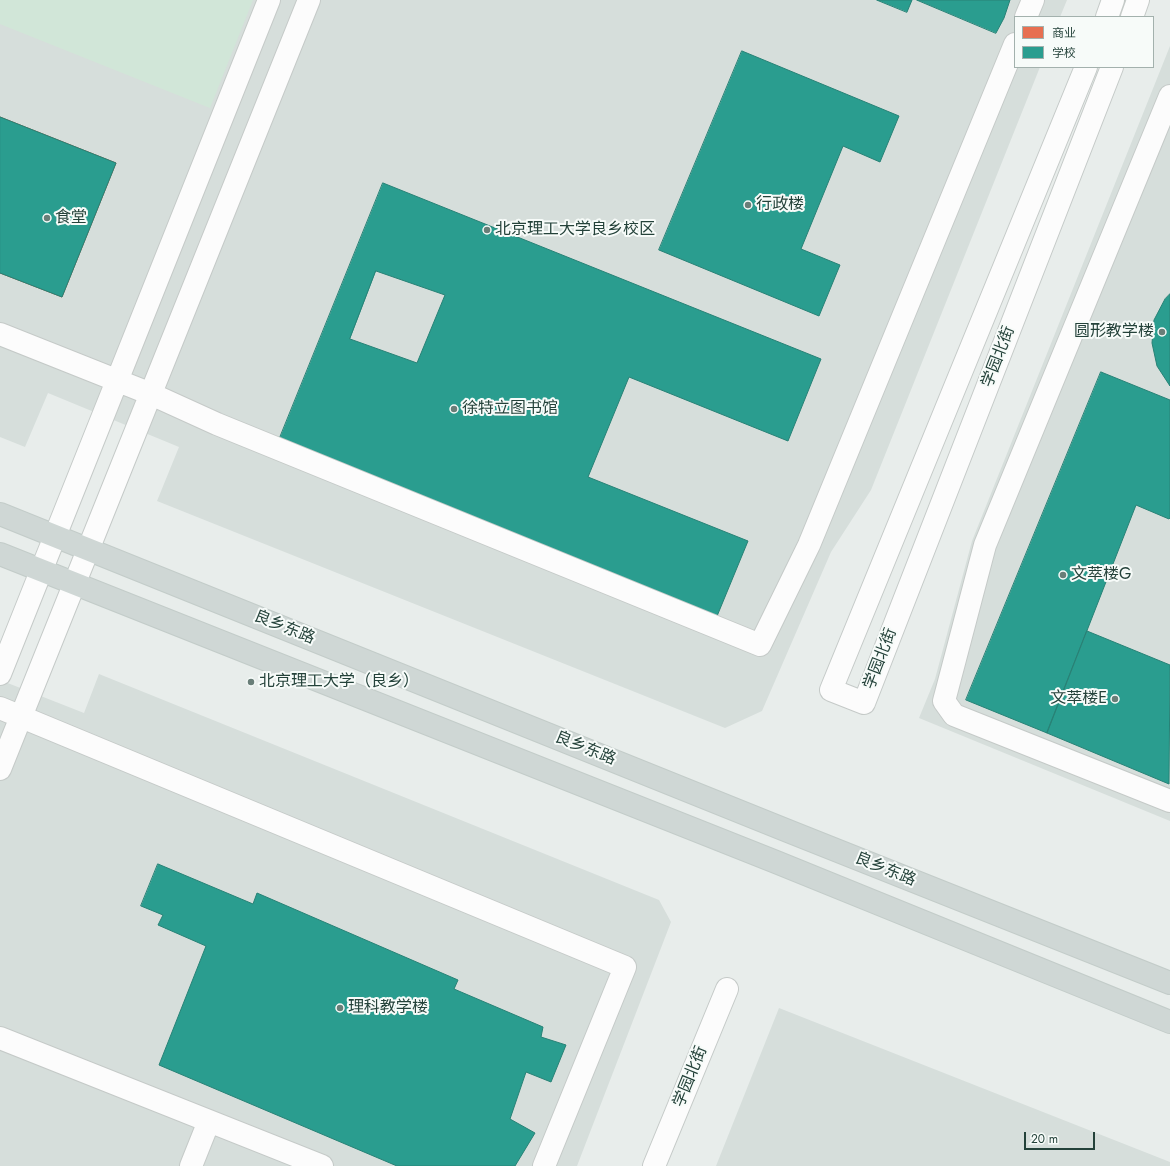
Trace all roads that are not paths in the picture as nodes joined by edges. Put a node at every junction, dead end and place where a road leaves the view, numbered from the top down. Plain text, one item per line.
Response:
1 (269, 0) edge
2 (309, 0) edge
3 (1033, 0) edge
4 (1114, 0) edge
5 (1138, 0) edge
6 (1026, 16) edge
7 (1106, 16) edge
8 (1132, 16) edge
9 (1014, 46) edge
10 (1086, 68) edge
11 (1112, 68) edge
12 (1170, 96) edge
13 (0, 334) edge
14 (118, 380) junction
15 (151, 394) junction
16 (0, 514) edge
17 (55, 536) junction
18 (88, 550) junction
19 (0, 554) edge
20 (41, 571) junction
21 (74, 584) junction
22 (0, 674) edge
23 (0, 708) edge
24 (20, 715) junction
25 (0, 769) edge
26 (1170, 801) edge
27 (788, 831) junction
28 (776, 862) junction
29 (1170, 983) edge
30 (727, 989) dead end
31 (1170, 1022) edge
32 (0, 1038) edge
33 (209, 1121) junction
34 (191, 1166) edge
35 (322, 1166) edge
36 (544, 1166) edge
37 (654, 1166) edge

1 - 14 street
2 - 15 street
3 - 6 street
4 - 7 street
5 - 8 street
9 - 15 street
10 - 11 street, 学园北街
12 - 26 street
13 - 14 street
14 - 15 street
14 - 17 street
15 - 18 street
16 - 17 main road, 良乡东路
17 - 18 main road, 良乡东路
17 - 20 street
18 - 21 street
18 - 27 main road, 良乡东路
19 - 20 main road
20 - 21 main road
20 - 22 street
21 - 24 street
21 - 28 main road
23 - 24 street
24 - 25 street
24 - 36 street
27 - 28 main road
27 - 29 main road, 良乡东路
28 - 31 main road
30 - 37 street, 学园北街
32 - 33 street
33 - 34 street
33 - 35 street

